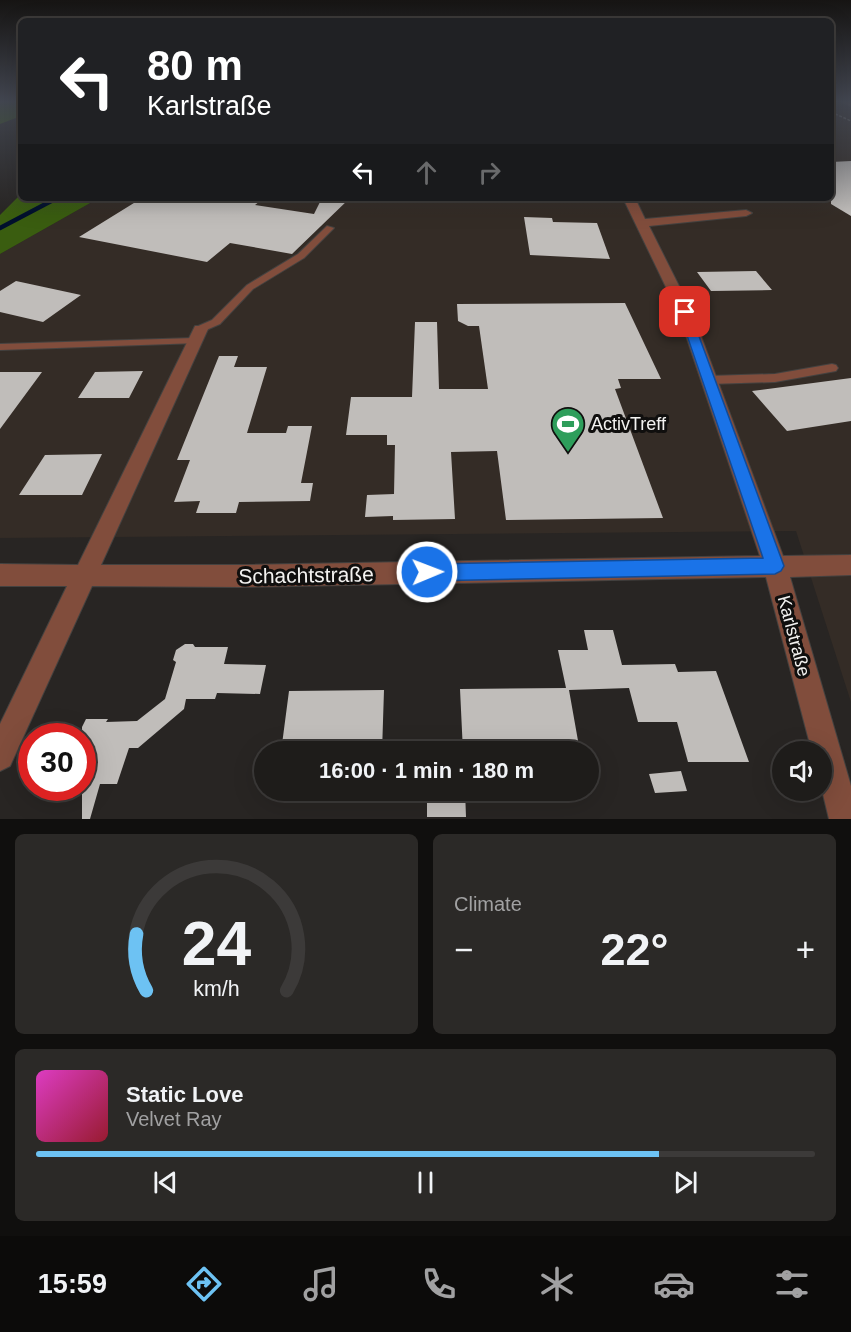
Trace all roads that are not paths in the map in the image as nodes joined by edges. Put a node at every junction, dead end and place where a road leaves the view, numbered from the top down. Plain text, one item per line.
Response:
1 (630, 201) edge
2 (746, 213) dead end
3 (641, 223) junction
4 (330, 228) dead end
5 (197, 335) junction
6 (0, 347) edge
7 (832, 368) dead end
8 (709, 380) junction
9 (851, 565) edge
10 (775, 566) junction
11 (85, 574) junction
12 (0, 575) edge
13 (0, 756) edge
14 (845, 819) edge

1 - 3 street, Karlstraße
2 - 3 street
3 - 8 street, Karlstraße
4 - 5 lane
5 - 6 lane
5 - 11 street
7 - 8 lane
8 - 10 street, Karlstraße
9 - 10 street, Schachtstraße
10 - 11 street, Schachtstraße
10 - 14 street, Karlstraße
11 - 12 street, Schachtstraße
11 - 13 street

